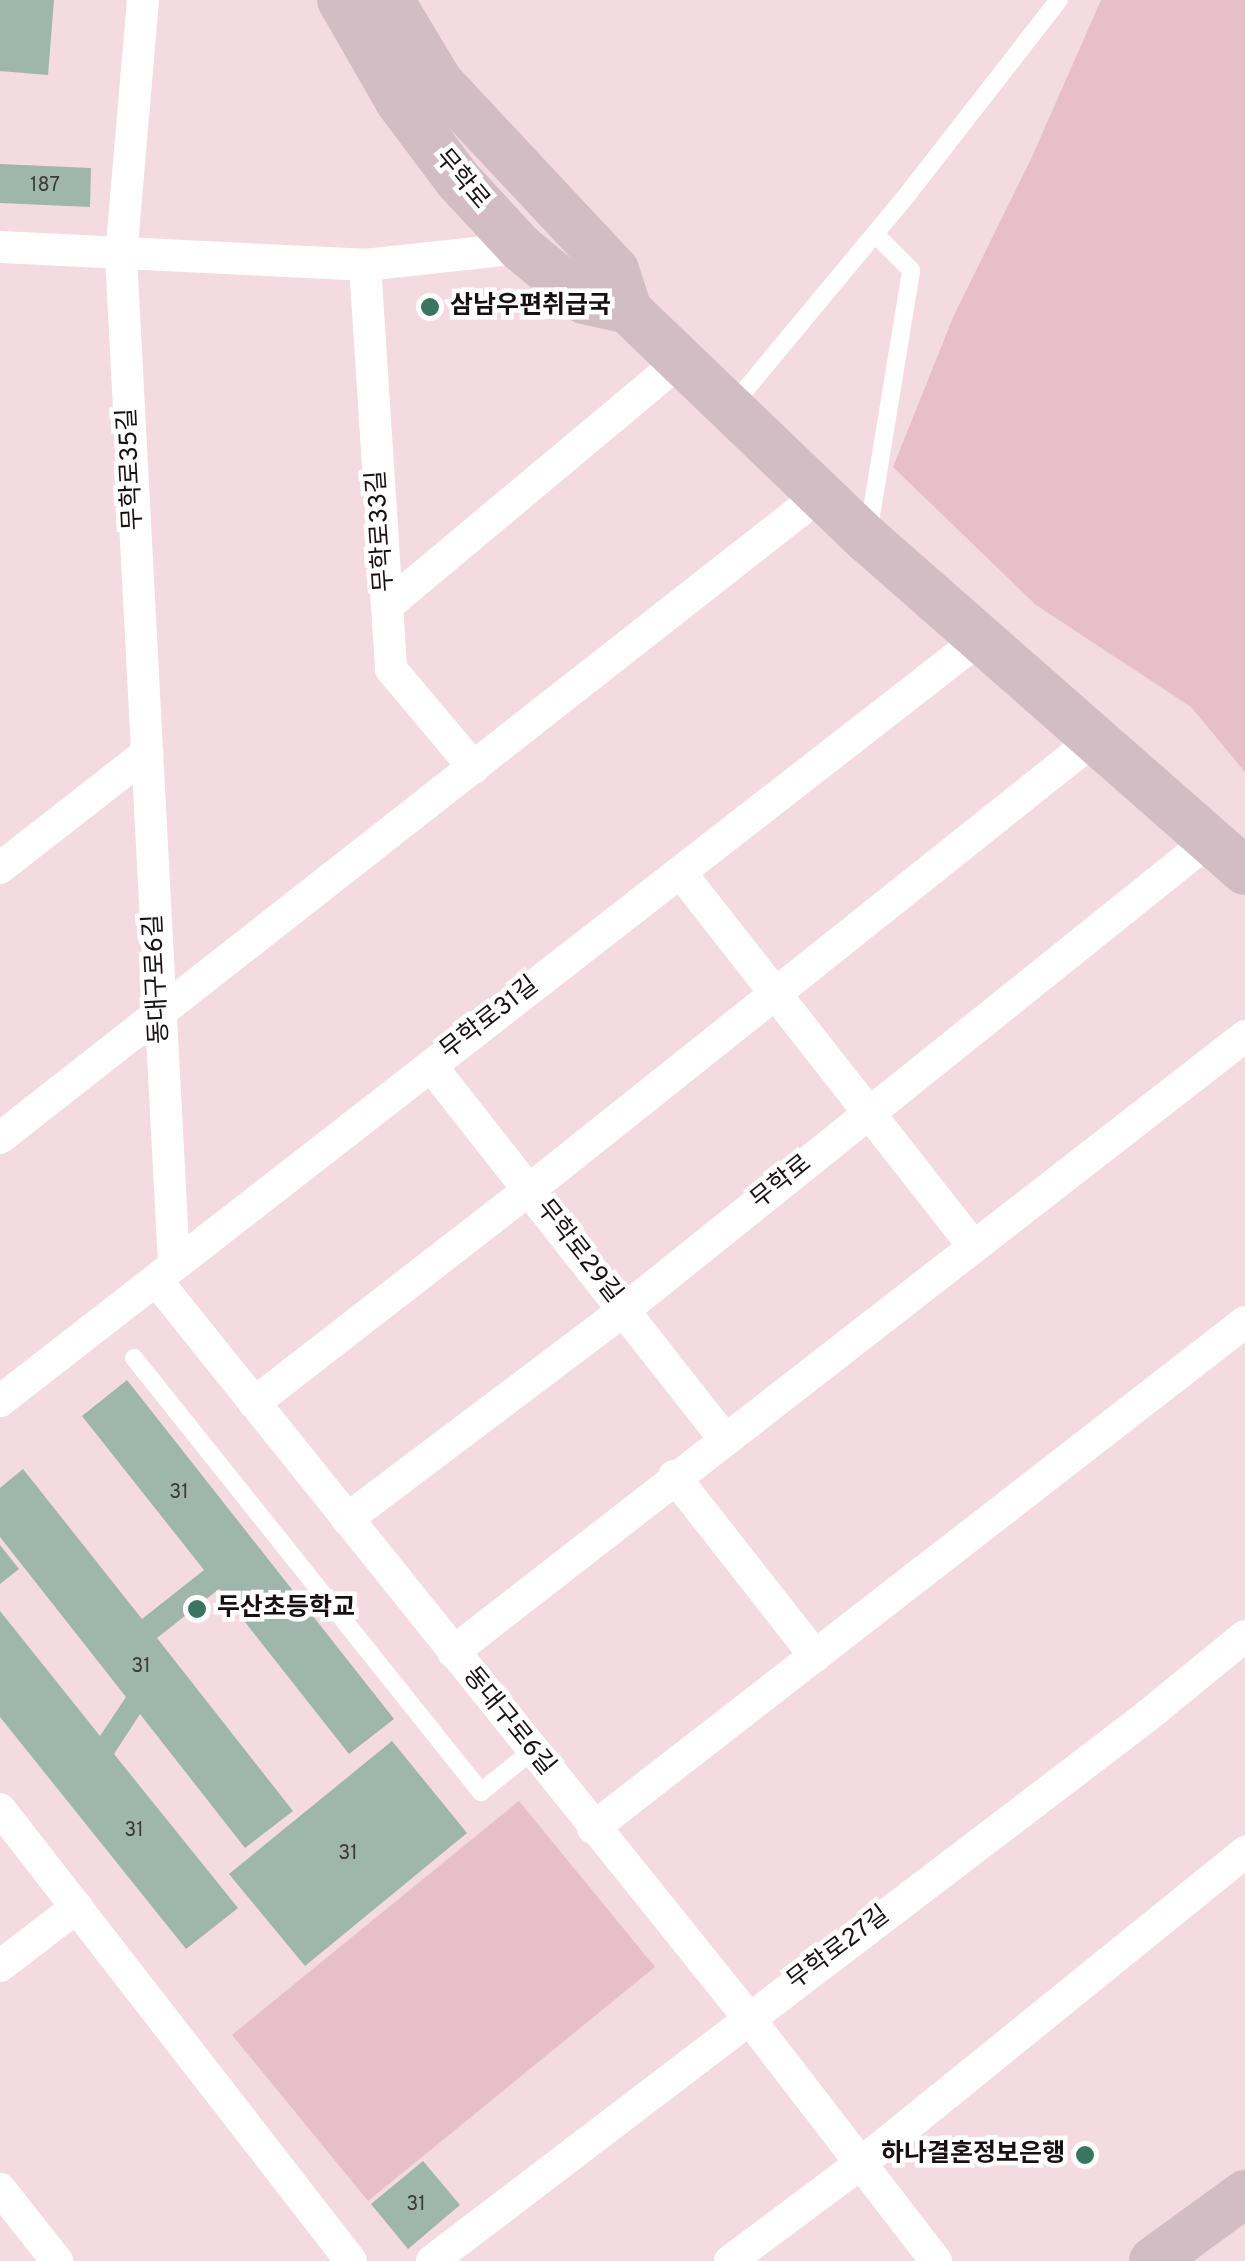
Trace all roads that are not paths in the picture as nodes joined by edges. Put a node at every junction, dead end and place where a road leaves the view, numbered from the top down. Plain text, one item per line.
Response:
1 (142, 0) edge
2 (341, 0) edge
3 (390, 0) edge
4 (1059, 0) edge
5 (875, 234) junction
6 (0, 247) edge
7 (521, 248) junction
8 (121, 256) junction
9 (365, 265) junction
10 (628, 310) junction
11 (682, 359) junction
12 (731, 407) junction
13 (820, 495) junction
14 (867, 539) junction
15 (387, 606) junction
16 (981, 638) junction
17 (1096, 738) junction
18 (148, 753) junction
19 (474, 768) junction
20 (1211, 838) junction
21 (0, 868) edge
22 (1245, 871) edge
23 (680, 872) junction
24 (775, 994) junction
25 (160, 1015) junction
26 (1245, 1036) edge
27 (431, 1066) junction
28 (868, 1113) junction
29 (0, 1138) edge
30 (529, 1190) junction
31 (972, 1244) junction
32 (165, 1272) junction
33 (624, 1310) junction
34 (1245, 1322) edge
35 (134, 1358) dead end
36 (0, 1401) edge
37 (254, 1403) junction
38 (724, 1438) junction
39 (674, 1476) junction
40 (346, 1519) junction
41 (1245, 1636) edge
42 (453, 1652) junction
43 (815, 1656) junction
44 (532, 1751) junction
45 (0, 1809) edge
46 (593, 1828) junction
47 (1245, 1852) edge
48 (77, 1907) junction
49 (0, 1966) edge
50 (748, 2017) junction
51 (860, 2164) junction
52 (0, 2189) edge
53 (1245, 2194) edge
54 (57, 2261) edge
55 (352, 2261) edge
56 (432, 2261) edge
57 (730, 2261) edge
58 (936, 2261) edge
59 (1153, 2261) edge

1 - 8 street, 무학로35길
2 - 7 main road, 무학로
3 - 10 main road, 무학로
4 - 5 lane
5 - 12 lane
5 - 14 lane
6 - 8 street
7 - 9 street
7 - 10 main road, 무학로
8 - 9 street
8 - 18 street, 무학로35길
9 - 15 street, 무학로33길
10 - 11 main road, 무학로
11 - 12 main road, 무학로
11 - 15 street
12 - 13 main road, 무학로
13 - 14 main road, 무학로
13 - 19 street
14 - 16 main road, 무학로
15 - 19 street, 무학로33길
16 - 17 main road, 무학로
16 - 23 street, 무학로31길
17 - 20 main road, 무학로
17 - 24 street
18 - 21 street
18 - 25 street, 동대구로6길
19 - 25 street
20 - 22 main road, 무학로
20 - 28 street, 무학로
23 - 24 street
23 - 27 street, 무학로31길
24 - 28 street
24 - 30 street
25 - 29 street
25 - 32 street, 동대구로6길
26 - 31 street
27 - 30 street, 무학로29길
27 - 32 street, 무학로31길
28 - 31 street
28 - 33 street, 무학로
30 - 33 street, 무학로29길
30 - 37 street
31 - 38 street
32 - 36 street, 무학로31길
32 - 37 street, 동대구로6길
33 - 38 street, 무학로29길
33 - 40 street, 무학로
34 - 43 street
35 - 44 lane
37 - 40 street, 동대구로6길
38 - 39 street
39 - 42 street
39 - 43 street
40 - 42 street, 동대구로6길
41 - 50 street, 무학로27길
42 - 44 street, 동대구로6길
43 - 46 street
44 - 46 street, 동대구로6길
45 - 48 street
46 - 50 street, 동대구로6길
47 - 51 street
48 - 49 street
48 - 55 street
50 - 51 street, 동대구로6길
50 - 56 street, 무학로27길
51 - 57 street
51 - 58 street, 동대구로6길
52 - 54 street
53 - 59 main road

